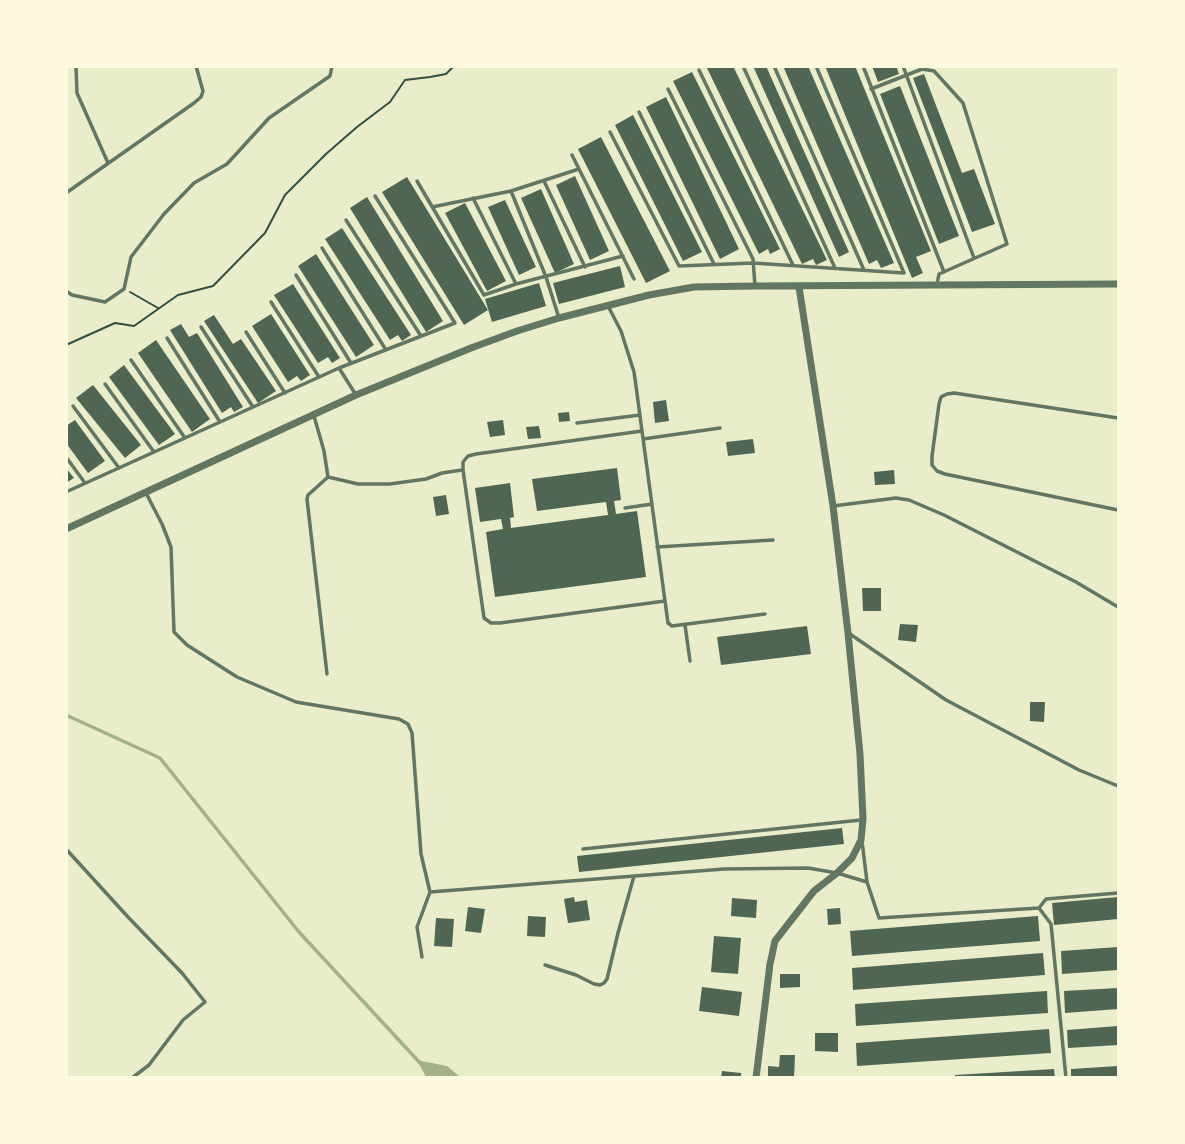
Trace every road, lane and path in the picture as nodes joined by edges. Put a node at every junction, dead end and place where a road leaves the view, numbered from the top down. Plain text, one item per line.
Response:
1 (76, 66) edge
2 (196, 66) edge
3 (332, 66) edge
4 (454, 66) edge
5 (743, 66) edge
6 (774, 66) edge
7 (816, 66) edge
8 (863, 66) edge
9 (903, 66) edge
10 (699, 69) dead end
11 (906, 75) junction
12 (668, 89) dead end
13 (871, 89) junction
14 (639, 111) dead end
15 (610, 132) dead end
16 (572, 155) dead end
17 (108, 163) junction
18 (579, 169) junction
19 (417, 181) dead end
20 (544, 181) junction
21 (511, 191) junction
22 (66, 193) edge
23 (375, 196) dead end
24 (473, 198) junction
25 (432, 207) junction
26 (346, 219) dead end
27 (322, 248) dead end
28 (623, 256) junction
29 (974, 258) junction
30 (753, 263) junction
31 (714, 264) junction
32 (793, 265) junction
33 (585, 267) junction
34 (835, 268) junction
35 (864, 270) junction
36 (944, 272) junction
37 (296, 275) dead end
38 (546, 277) junction
39 (634, 279) dead end
40 (516, 284) junction
41 (937, 284) junction
42 (1118, 284) edge
43 (755, 286) junction
44 (799, 286) junction
45 (124, 289) junction
46 (66, 291) edge
47 (271, 302) dead end
48 (608, 305) junction
49 (159, 309) junction
50 (559, 318) junction
51 (201, 327) dead end
52 (246, 332) dead end
53 (421, 336) junction
54 (167, 338) dead end
55 (66, 345) edge
56 (386, 350) junction
57 (131, 360) dead end
58 (351, 363) junction
59 (339, 368) junction
60 (319, 377) junction
61 (104, 384) dead end
62 (285, 393) junction
63 (356, 395) junction
64 (73, 406) dead end
65 (253, 407) junction
66 (314, 414) junction
67 (640, 415) junction
68 (1118, 418) edge
69 (220, 422) junction
70 (577, 423) dead end
71 (720, 428) dead end
72 (642, 431) junction
73 (185, 438) junction
74 (643, 439) junction
75 (154, 452) junction
76 (66, 457) edge
77 (119, 468) junction
78 (463, 470) junction
79 (328, 477) junction
80 (85, 483) junction
81 (66, 492) edge
82 (146, 492) junction
83 (652, 504) junction
84 (833, 506) junction
85 (625, 508) dead end
86 (1118, 510) edge
87 (66, 528) edge
88 (773, 540) dead end
89 (657, 547) junction
90 (665, 601) junction
91 (1118, 607) edge
92 (765, 614) dead end
93 (685, 625) junction
94 (848, 633) junction
95 (690, 661) dead end
96 (327, 674) dead end
97 (1118, 786) edge
98 (863, 819) junction
99 (861, 840) junction
100 (66, 849) edge
101 (583, 849) dead end
102 (837, 873) junction
103 (634, 876) junction
104 (867, 882) junction
105 (430, 892) junction
106 (1118, 893) edge
107 (1039, 908) junction
108 (422, 957) dead end
109 (545, 965) dead end
110 (132, 1077) edge
111 (756, 1077) edge
112 (1066, 1077) edge

1 - 17 lane
2 - 17 lane
3 - 45 lane
4 - 49 path
5 - 34 lane
6 - 35 lane
7 - 35 lane
8 - 13 lane
9 - 11 lane
10 - 32 lane
11 - 13 lane
11 - 29 lane
11 - 29 lane
12 - 30 lane
13 - 36 lane
14 - 31 lane
15 - 31 lane
16 - 18 lane
17 - 22 lane
18 - 20 lane
18 - 28 lane
19 - 25 lane
20 - 21 lane
20 - 33 lane
21 - 24 lane
21 - 38 lane
23 - 53 lane
24 - 25 lane
24 - 40 lane
25 - 40 lane
26 - 53 lane
27 - 56 lane
28 - 33 lane
28 - 39 lane
29 - 36 lane
30 - 31 lane
30 - 32 lane
30 - 43 lane
32 - 34 lane
33 - 38 lane
34 - 35 lane
36 - 41 lane
37 - 58 lane
38 - 40 lane
38 - 50 lane
41 - 42 street
41 - 44 street
43 - 44 street
43 - 48 street
44 - 84 street
45 - 46 lane
45 - 49 path
47 - 60 lane
48 - 50 street
48 - 67 lane
49 - 55 path
50 - 63 street
51 - 65 lane
52 - 62 lane
53 - 56 lane
54 - 69 lane
56 - 58 lane
57 - 73 lane
58 - 59 lane
59 - 60 lane
59 - 63 lane
60 - 62 lane
61 - 75 lane
62 - 65 lane
63 - 66 street
64 - 77 lane
65 - 69 lane
66 - 79 lane
66 - 82 street
67 - 70 lane
67 - 72 lane
68 - 86 lane
69 - 73 lane
71 - 74 lane
72 - 74 lane
72 - 78 lane
73 - 75 lane
74 - 83 lane
75 - 77 lane
76 - 80 lane
77 - 80 lane
78 - 79 lane
78 - 90 lane
79 - 96 lane
80 - 81 lane
82 - 87 street
82 - 105 lane
83 - 85 lane
83 - 89 lane
84 - 91 lane
84 - 94 street
88 - 89 lane
89 - 90 lane
90 - 93 lane
92 - 93 lane
93 - 95 lane
94 - 97 lane
94 - 98 street
98 - 99 street
98 - 101 lane
99 - 102 street
99 - 104 lane
100 - 110 lane
102 - 103 lane
102 - 104 lane
102 - 111 street
103 - 105 lane
103 - 109 lane
104 - 107 lane
105 - 108 lane
106 - 107 lane
107 - 112 lane

